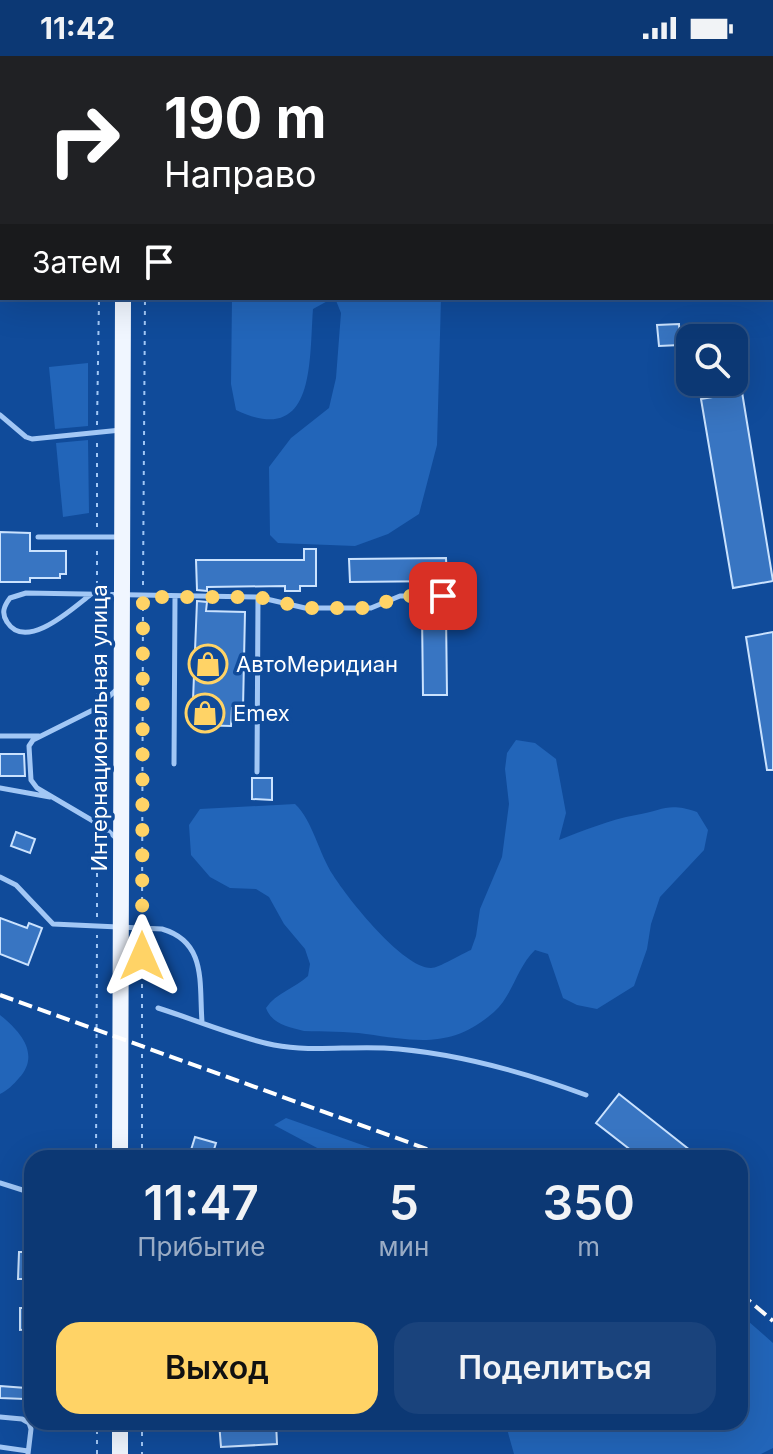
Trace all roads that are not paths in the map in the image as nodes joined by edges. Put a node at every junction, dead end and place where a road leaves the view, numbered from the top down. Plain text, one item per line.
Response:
1 (123, 300) edge
2 (0, 415) edge
3 (122, 430) junction
4 (38, 537) dead end
5 (121, 537) junction
6 (94, 595) junction
7 (121, 596) junction
8 (443, 596) dead end
9 (175, 597) junction
10 (258, 597) junction
11 (120, 685) junction
12 (44, 735) junction
13 (0, 736) edge
14 (174, 764) dead end
15 (257, 772) dead end
16 (0, 788) edge
17 (55, 798) junction
18 (121, 842) junction
19 (0, 877) edge
20 (120, 928) junction
21 (158, 1008) dead end
22 (202, 1022) junction
23 (586, 1095) dead end
24 (120, 1150) edge
25 (0, 1183) edge
26 (24, 1190) edge
27 (0, 1417) edge
28 (24, 1420) edge
29 (29, 1430) edge
30 (120, 1430) edge
31 (0, 1447) edge
32 (28, 1452) edge
33 (120, 1454) edge

1 - 3 main road, Интернациональная улица
2 - 3 lane
3 - 5 main road, Интернациональная улица
4 - 5 lane
5 - 7 main road, Интернациональная улица
6 - 6 lane
6 - 7 lane
7 - 9 lane
7 - 11 main road, Интернациональная улица
8 - 10 lane
9 - 10 lane
9 - 14 lane
10 - 15 lane
11 - 12 lane
11 - 18 main road, Интернациональная улица
12 - 13 lane
12 - 17 lane
16 - 17 lane
17 - 18 lane
18 - 20 main road, Интернациональная улица
19 - 20 lane
20 - 22 lane
20 - 24 main road, Интернациональная улица
21 - 22 lane
22 - 23 lane
25 - 26 lane
27 - 28 lane
29 - 32 lane
30 - 33 main road
31 - 32 lane

